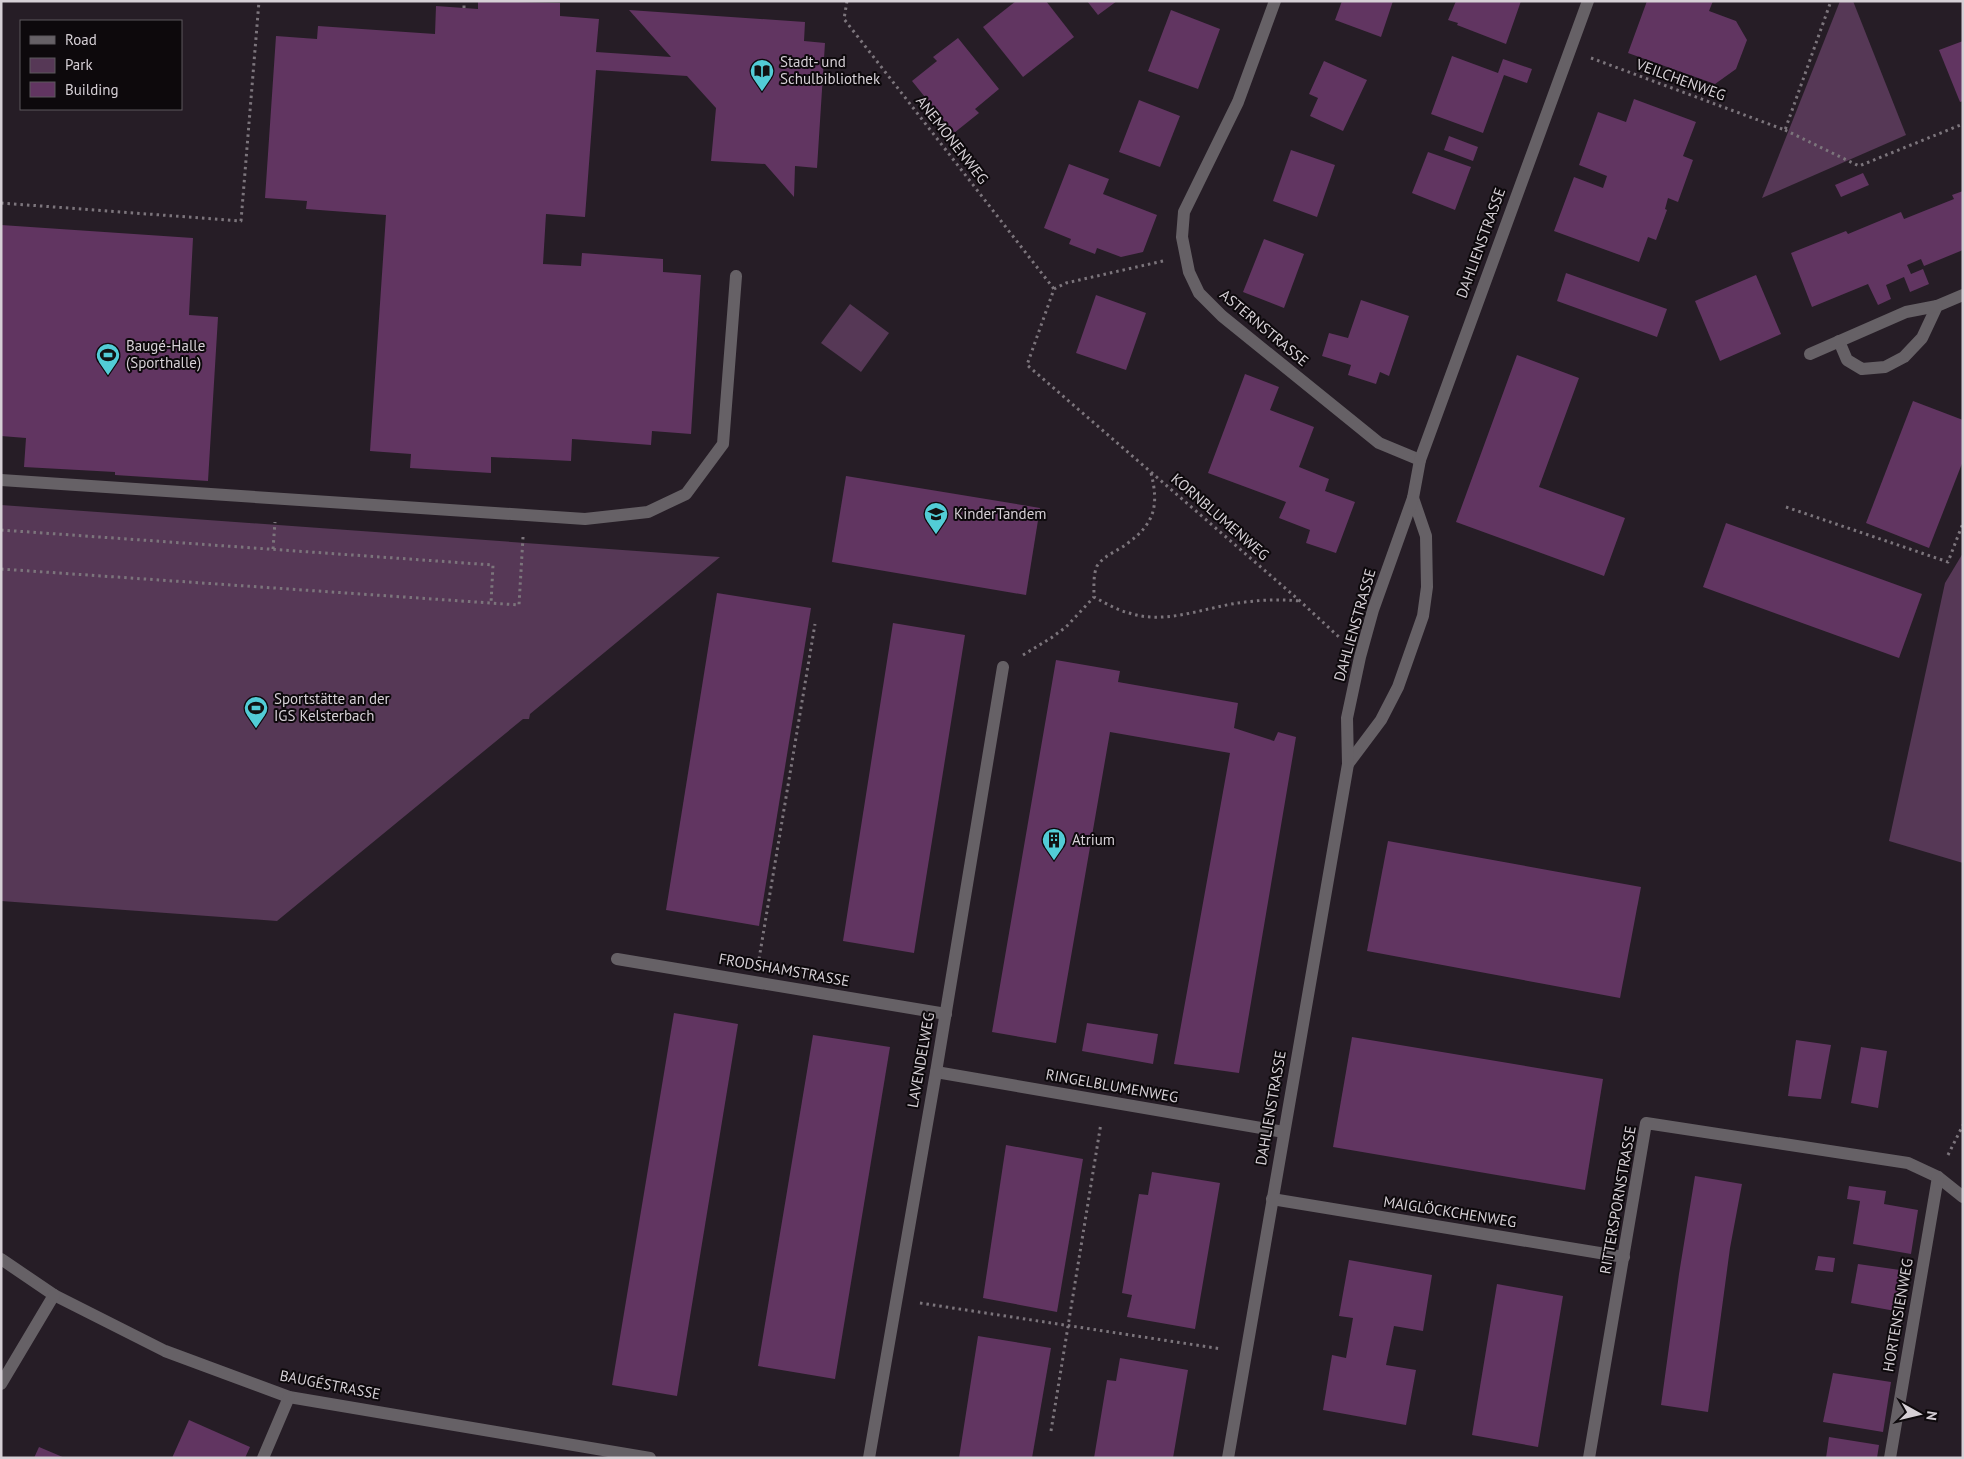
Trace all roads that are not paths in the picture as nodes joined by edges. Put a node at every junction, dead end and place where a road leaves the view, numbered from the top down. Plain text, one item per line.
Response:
1 (1275, 1) edge
2 (1588, 1) edge
3 (736, 276) dead end
4 (1963, 295) edge
5 (1937, 306) junction
6 (1839, 341) junction
7 (1810, 354) dead end
8 (1420, 460) junction
9 (1, 480) edge
10 (1413, 498) junction
11 (1004, 667) road end
12 (1348, 764) junction
13 (617, 959) dead end
14 (946, 1014) junction
15 (936, 1072) junction
16 (1284, 1132) junction
17 (1938, 1177) junction
18 (1963, 1196) edge
19 (1272, 1199) junction
20 (1624, 1257) junction
21 (1, 1259) edge
22 (54, 1295) junction
23 (1, 1384) edge
24 (289, 1397) junction
25 (263, 1458) edge
26 (650, 1458) edge
27 (869, 1458) edge
28 (1228, 1458) edge
29 (1589, 1458) edge
30 (1890, 1458) edge

1 - 8 street, ASTERNSTRASSE
2 - 8 street, DAHLIENSTRASSE
3 - 9 street
4 - 5 street
5 - 6 street
5 - 6 street
6 - 7 street
8 - 10 street, DAHLIENSTRASSE
10 - 12 street, DAHLIENSTRASSE
10 - 12 street, DAHLIENSTRASSE
11 - 14 street, LAVENDELWEG
12 - 16 street, DAHLIENSTRASSE
13 - 14 street, FRODSHAMSTRASSE
14 - 15 street, LAVENDELWEG
15 - 16 street, RINGELBLUMENWEG
15 - 27 street, LAVENDELWEG
16 - 19 street, DAHLIENSTRASSE
17 - 18 street, RITTERSPORNSTRASSE
17 - 20 street, RITTERSPORNSTRASSE
17 - 30 street, HORTENSIENWEG
19 - 20 street, MAIGLÖCKCHENWEG
19 - 28 street, DAHLIENSTRASSE
20 - 29 street, RITTERSPORNSTRASSE
21 - 22 street, BAUGÉSTRASSE
22 - 23 street
22 - 24 street, BAUGÉSTRASSE
24 - 25 street
24 - 26 street, BAUGÉSTRASSE

